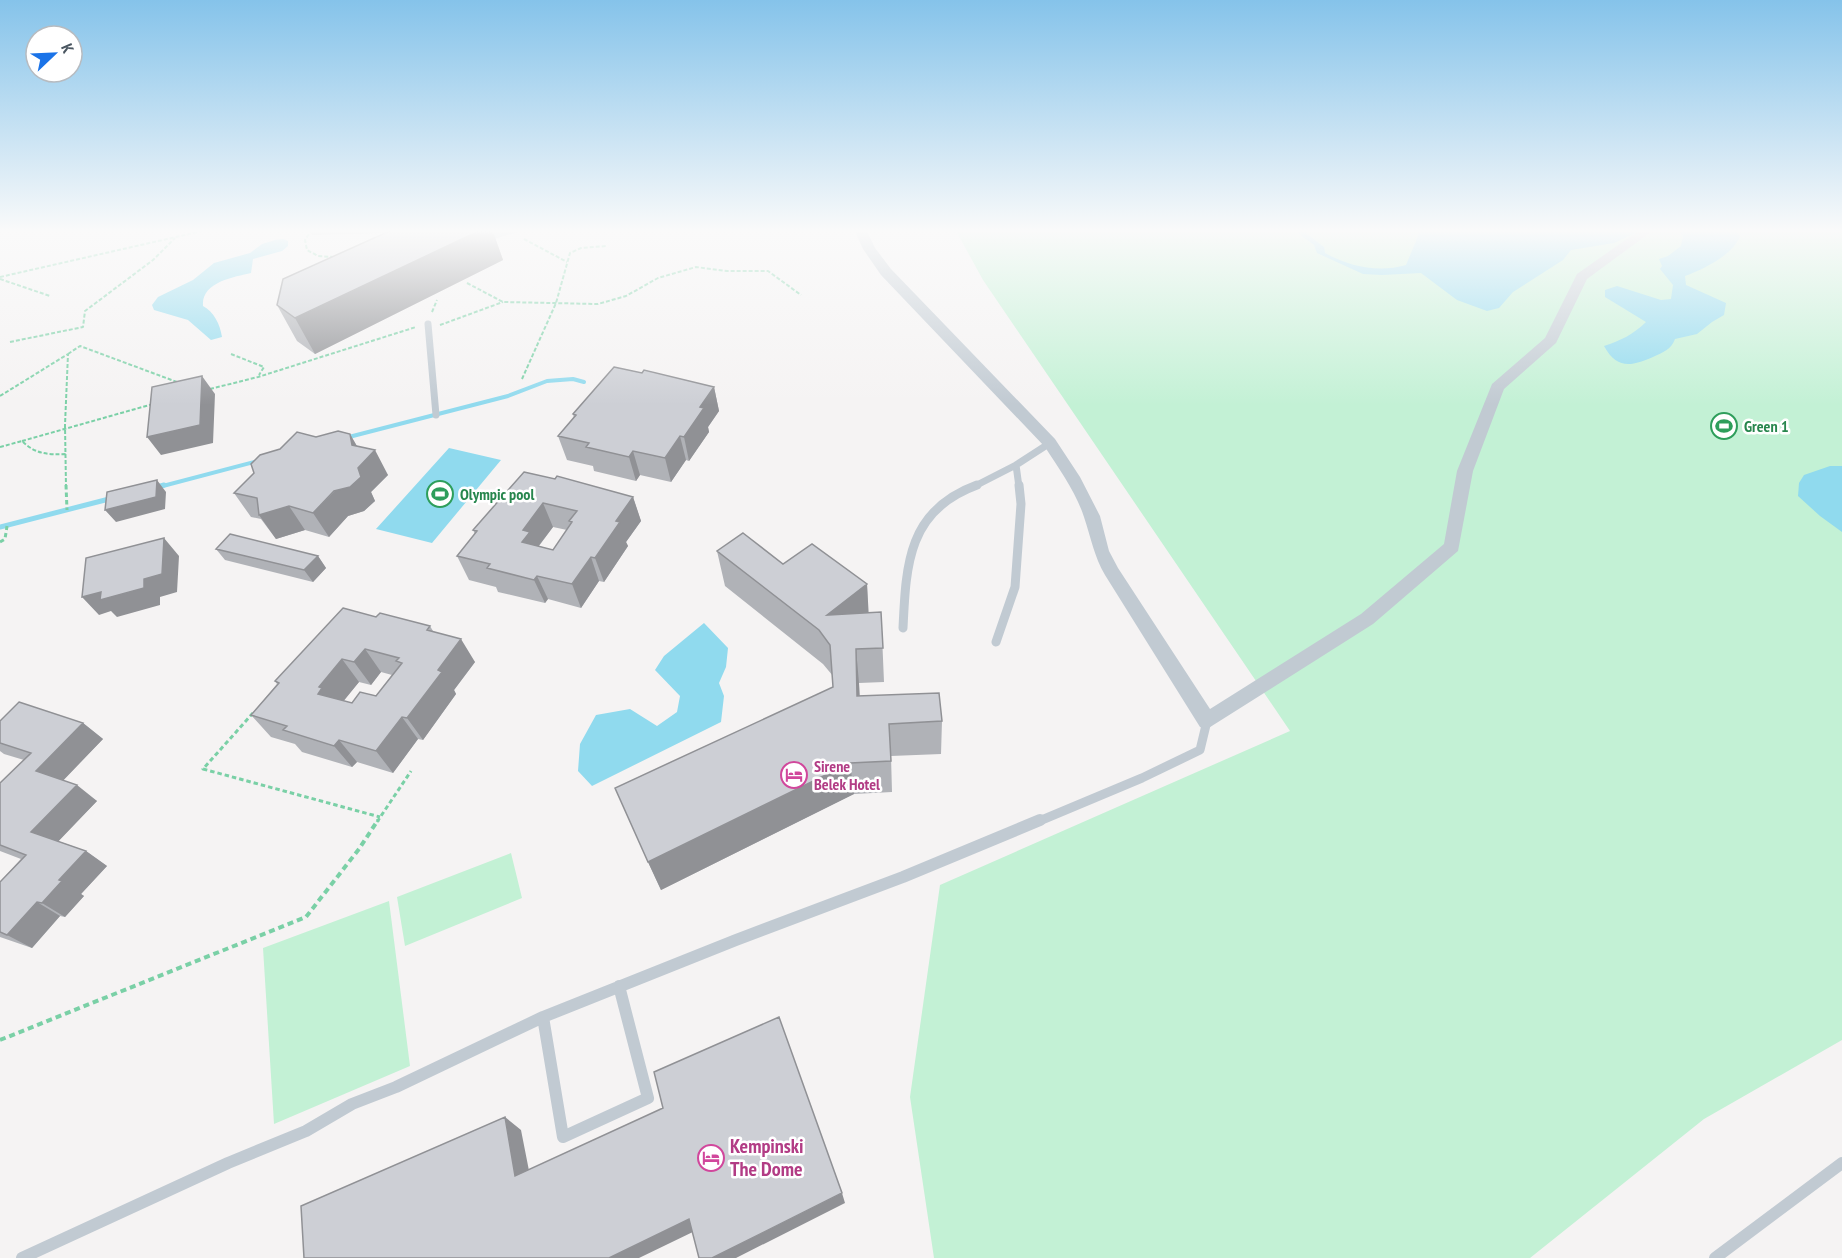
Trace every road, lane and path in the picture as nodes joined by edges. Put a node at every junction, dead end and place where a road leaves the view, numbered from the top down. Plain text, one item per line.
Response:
1 (27, 288) edge
2 (116, 288) edge
3 (475, 288) edge
4 (560, 288) edge
5 (641, 288) edge
6 (791, 288) edge
7 (901, 288) edge
8 (1577, 288) edge
9 (801, 295) dead end
10 (50, 296) dead end
11 (437, 300) dead end
12 (503, 302) junction
13 (556, 303) junction
14 (428, 324) junction
15 (10, 342) dead end
16 (68, 354) junction
17 (231, 354) dead end
18 (258, 377) junction
19 (522, 379) dead end
20 (174, 390) edge
21 (208, 390) dead end
22 (0, 396) edge
23 (157, 401) edge
24 (436, 415) dead end
25 (65, 429) junction
26 (22, 441) junction
27 (1050, 443) junction
28 (0, 447) edge
29 (66, 454) junction
30 (1016, 465) junction
31 (67, 510) dead end
32 (7, 526) dead end
33 (0, 543) edge
34 (903, 628) dead end
35 (996, 642) dead end
36 (258, 707) edge
37 (1207, 721) junction
38 (411, 771) dead end
39 (380, 818) junction
40 (620, 986) junction
41 (543, 1017) junction
42 (0, 1040) edge
43 (1842, 1163) edge
44 (22, 1258) edge
45 (1715, 1258) edge

1 - 10 path
2 - 15 path
3 - 12 path
4 - 13 path
5 - 13 path
6 - 9 path
7 - 27 street
8 - 37 street
11 - 14 path
12 - 13 path
12 - 14 path
13 - 19 path
14 - 18 path
14 - 24 lane
16 - 20 path
16 - 22 path
16 - 25 path
17 - 18 path
18 - 21 path
23 - 25 path
25 - 26 path
25 - 29 path
26 - 28 path
26 - 29 path
27 - 30 lane
27 - 37 street
29 - 31 path
30 - 34 lane
30 - 35 lane
32 - 33 path
36 - 39 path
37 - 40 lane
38 - 39 path
39 - 42 path
40 - 41 lane
40 - 41 lane
41 - 44 lane
43 - 45 lane

